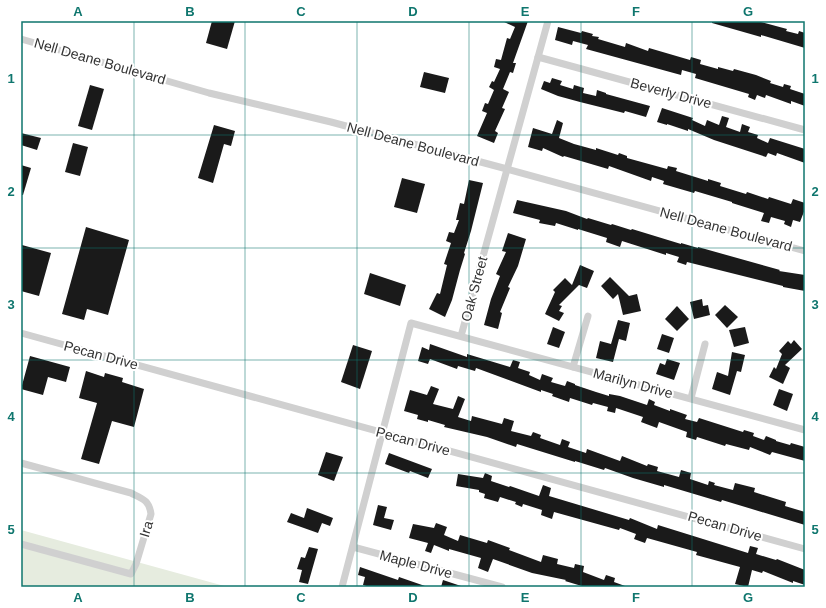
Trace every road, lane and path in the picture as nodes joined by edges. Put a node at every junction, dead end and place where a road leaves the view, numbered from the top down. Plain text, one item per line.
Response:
1 (548, 21) edge
2 (21, 39) edge
3 (538, 57) junction
4 (805, 130) edge
5 (507, 168) junction
6 (805, 251) edge
7 (588, 316) dead end
8 (21, 333) edge
9 (461, 336) junction
10 (705, 344) dead end
11 (573, 367) junction
12 (691, 398) junction
13 (805, 430) edge
14 (383, 433) junction
15 (21, 463) edge
16 (21, 544) edge
17 (353, 546) junction
18 (805, 549) edge
19 (342, 587) edge
20 (502, 587) edge

1 - 3 street, Oak Street
2 - 5 street, Nell Deane Boulevard
3 - 4 street, Beverly Drive
3 - 5 street, Oak Street
5 - 6 street, Nell Deane Boulevard
5 - 9 street, Oak Street
7 - 11 street
8 - 14 street, Pecan Drive
9 - 11 street, Marilyn Drive
9 - 14 street, Oak Street
10 - 12 street
11 - 12 street, Marilyn Drive
12 - 13 street, Marilyn Drive
14 - 17 street, Oak Street
14 - 18 street, Pecan Drive
15 - 16 street, Ira
17 - 19 street, Oak Street
17 - 20 street, Maple Drive

